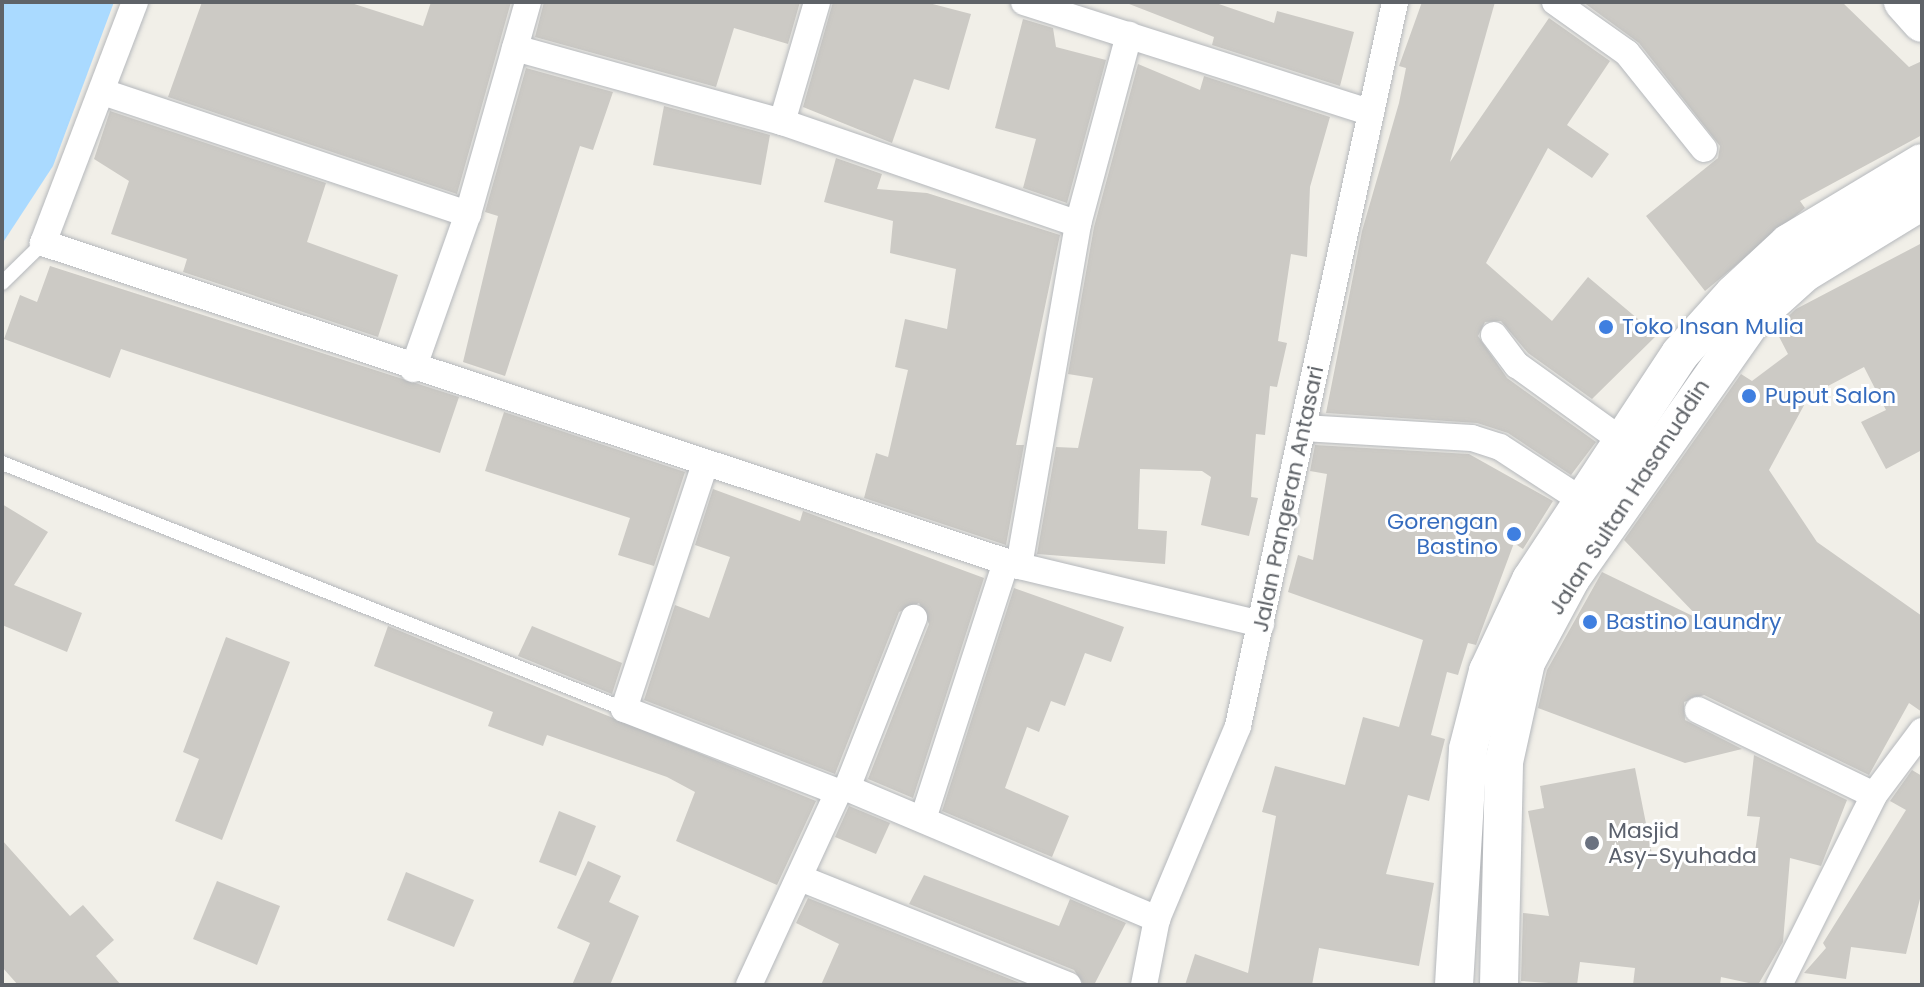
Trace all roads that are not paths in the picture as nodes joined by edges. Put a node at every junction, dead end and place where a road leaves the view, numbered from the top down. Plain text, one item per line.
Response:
1 (135, 2) edge
2 (528, 2) edge
3 (817, 2) edge
4 (1024, 2) edge
5 (1395, 2) edge
6 (1555, 2) edge
7 (1903, 2) edge
8 (1065, 8) edge
9 (1922, 23) edge
10 (1129, 35) junction
11 (515, 48) junction
12 (103, 92) junction
13 (1371, 113) junction
14 (782, 122) junction
15 (1704, 149) dead end
16 (1922, 163) edge
17 (1922, 201) edge
18 (468, 214) junction
19 (1078, 224) junction
20 (43, 243) junction
21 (2, 283) edge
22 (1494, 335) dead end
23 (413, 369) junction
24 (1303, 428) junction
25 (1621, 440) junction
26 (2, 463) edge
27 (705, 464) junction
28 (1581, 500) junction
29 (1013, 564) junction
30 (914, 618) dead end
31 (1261, 624) junction
32 (624, 709) junction
33 (1698, 710) dead end
34 (1922, 731) edge
35 (1914, 757) edge
36 (842, 790) junction
37 (1874, 795) junction
38 (923, 819) junction
39 (800, 878) junction
40 (1157, 919) junction
41 (749, 985) edge
42 (1068, 985) edge
43 (1144, 985) edge
44 (1454, 985) edge
45 (1499, 985) edge
46 (1779, 985) edge

1 - 12 street
2 - 11 street
3 - 14 street
4 - 8 street
5 - 13 street, Jalan Pangeran Antasari
6 - 15 street
7 - 9 street
8 - 10 street
10 - 13 street
10 - 19 street
11 - 14 street
11 - 18 street
12 - 18 street
12 - 20 street
13 - 24 street, Jalan Pangeran Antasari
14 - 19 street
16 - 25 street, Jalan Sultan Hasanuddin
17 - 45 street, Jalan Sultan Hasanuddin
18 - 23 street
19 - 29 street
20 - 21 lane
20 - 23 street
22 - 25 street
23 - 27 street
24 - 28 street
24 - 31 street, Jalan Pangeran Antasari
25 - 28 street, Jalan Sultan Hasanuddin
26 - 32 lane
27 - 29 street
27 - 32 street
28 - 44 street, Jalan Sultan Hasanuddin
29 - 31 street
29 - 38 street
30 - 36 street
31 - 40 street, Jalan Pangeran Antasari
32 - 36 street
33 - 37 street
34 - 35 street
35 - 37 street
36 - 38 street
36 - 39 street
37 - 46 street
38 - 40 street
39 - 41 street
39 - 42 street
40 - 43 street, Jalan Pangeran Antasari

